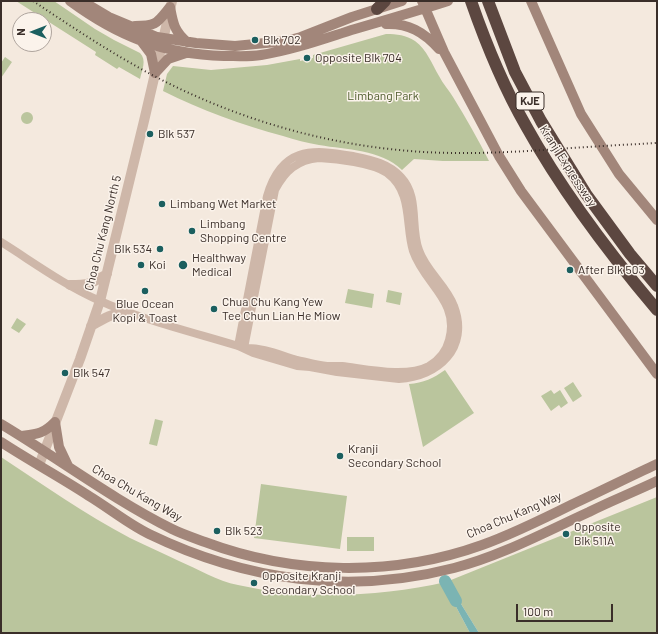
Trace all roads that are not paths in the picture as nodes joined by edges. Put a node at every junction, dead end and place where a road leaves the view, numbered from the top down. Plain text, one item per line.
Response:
1 (70, 1) edge
2 (82, 1) edge
3 (402, 1) edge
4 (448, 1) edge
5 (471, 1) edge
6 (488, 1) edge
7 (531, 1) edge
8 (538, 1) edge
9 (171, 4) edge
10 (381, 5) edge
11 (426, 5) edge
12 (536, 15) junction
13 (370, 25) junction
14 (131, 26) junction
15 (142, 42) junction
16 (187, 42) junction
17 (162, 43) junction
18 (186, 52) junction
19 (444, 52) junction
20 (155, 73) junction
21 (657, 220) edge
22 (1, 242) edge
23 (107, 274) junction
24 (70, 285) junction
25 (657, 286) edge
26 (100, 301) junction
27 (657, 310) edge
28 (127, 311) junction
29 (91, 326) junction
30 (241, 347) junction
31 (657, 374) edge
32 (56, 422) junction
33 (1, 424) edge
34 (21, 436) junction
35 (1, 442) edge
36 (44, 452) junction
37 (657, 464) edge
38 (39, 465) junction
39 (68, 468) junction
40 (657, 482) edge

1 - 15 main road
2 - 14 main road
3 - 10 main road
4 - 11 main road
5 - 27 highway, Kranji Expressway / KJE
6 - 25 highway, Kranji Expressway / KJE
7 - 12 main road
8 - 12 main road
9 - 14 main road
9 - 16 main road
9 - 17 street, Choa Chu Kang North 5
10 - 16 main road
11 - 13 main road
11 - 19 main road
12 - 21 main road
13 - 18 main road
13 - 19 main road
14 - 17 main road
15 - 17 main road
15 - 20 main road
16 - 17 main road
17 - 18 main road
17 - 20 street, Choa Chu Kang North 5
18 - 20 main road
19 - 31 main road
20 - 23 street, Choa Chu Kang North 5
22 - 24 street
23 - 24 street
23 - 26 street, Choa Chu Kang North 5
24 - 26 street
26 - 28 street
26 - 29 street, Choa Chu Kang North 5
28 - 29 street
28 - 30 street
29 - 32 street, Choa Chu Kang North 5
30 - 30 street
32 - 34 main road
32 - 36 street, Choa Chu Kang North 5
32 - 39 main road
33 - 34 main road, Choa Chu Kang Way
34 - 36 main road, Choa Chu Kang Way
35 - 38 main road
36 - 38 street, Choa Chu Kang North 5
36 - 39 main road, Choa Chu Kang Way
37 - 39 main road, Choa Chu Kang Way
38 - 40 main road

